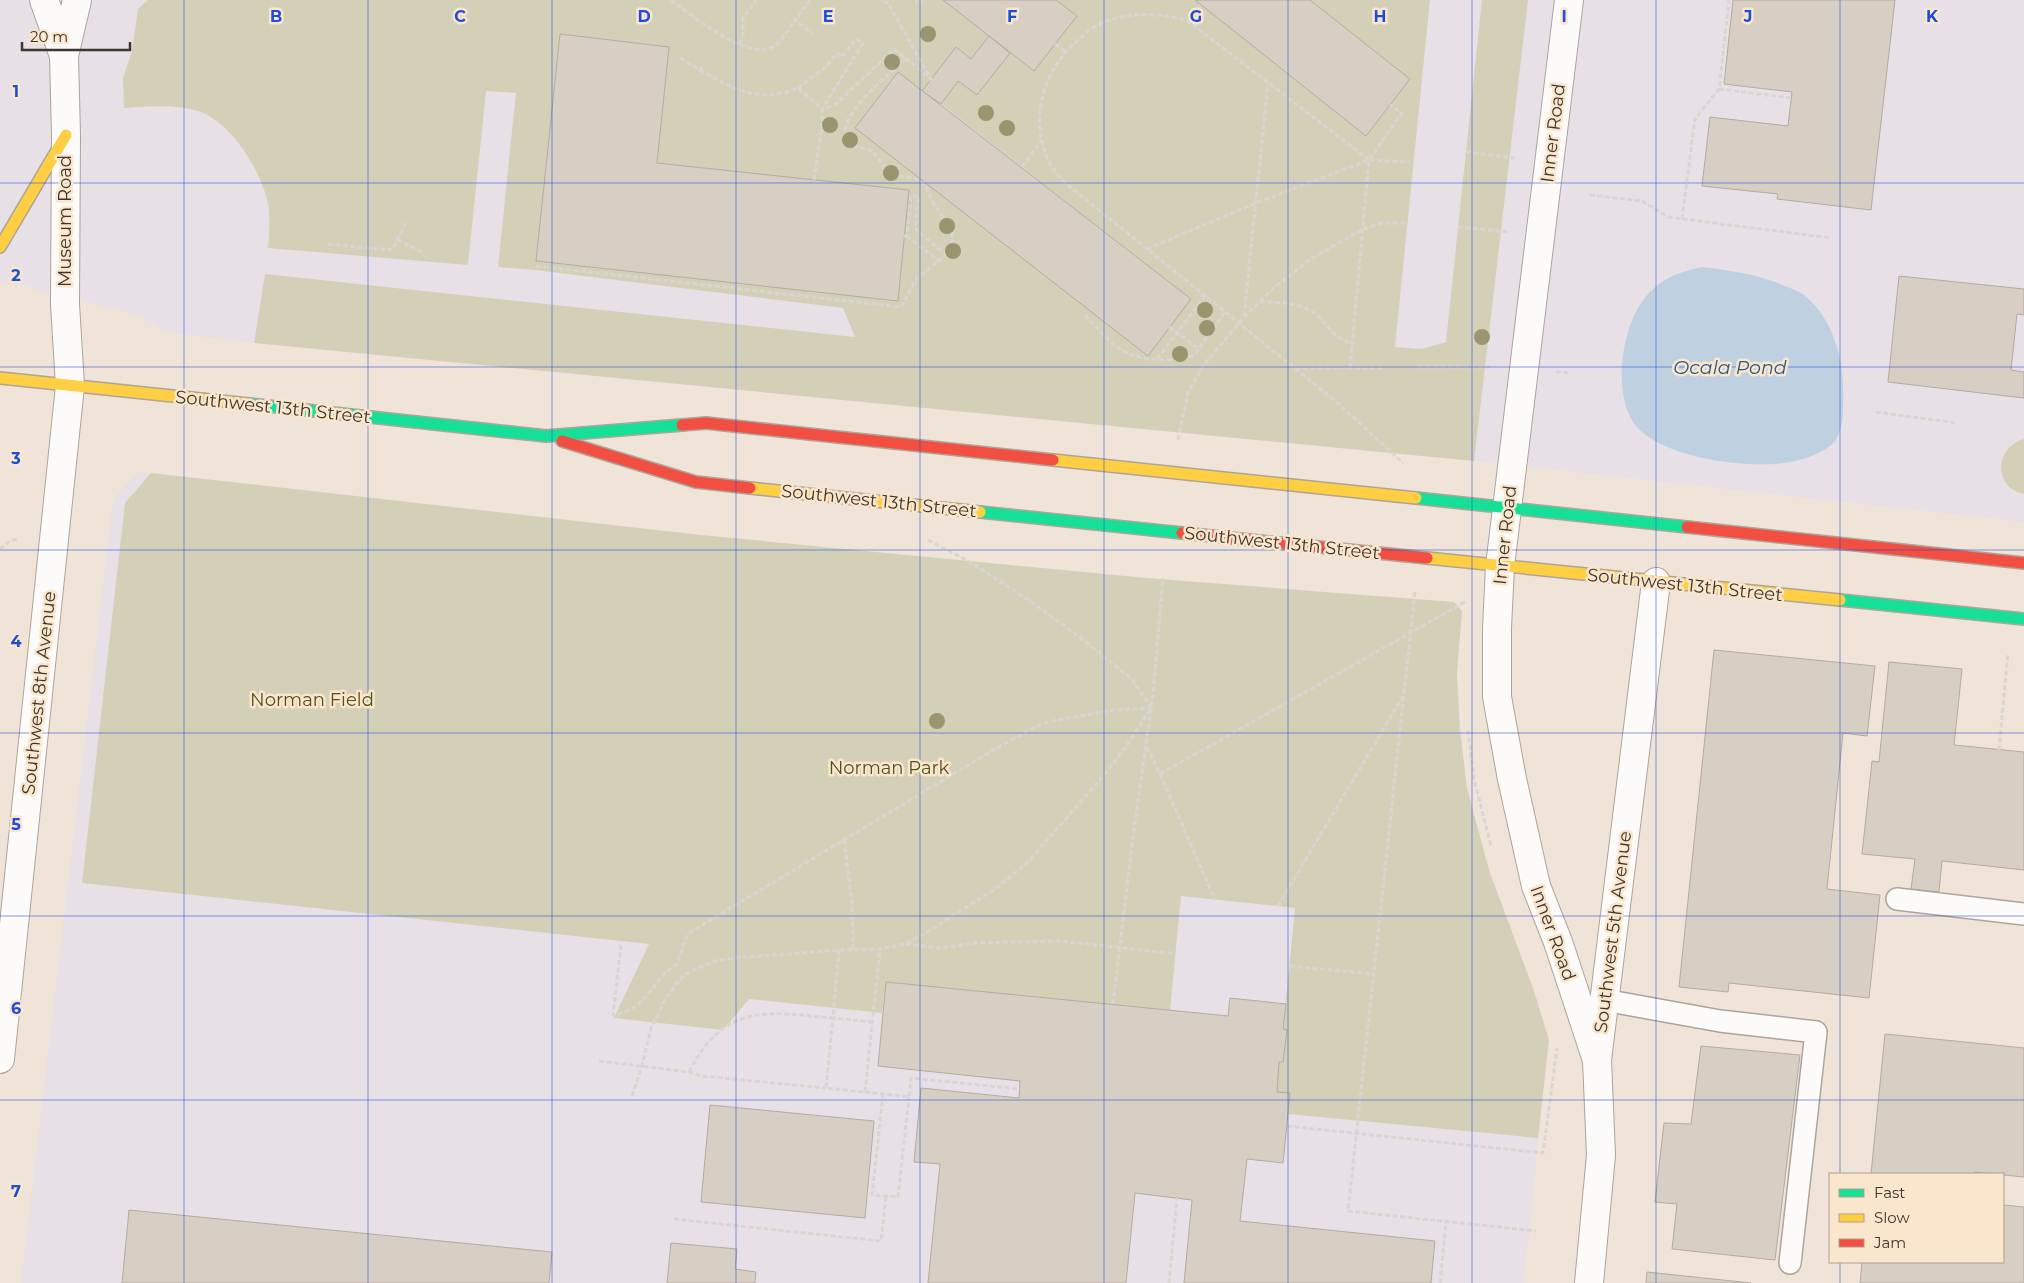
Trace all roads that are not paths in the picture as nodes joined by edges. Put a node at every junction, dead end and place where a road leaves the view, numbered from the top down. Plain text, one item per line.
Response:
1 (44, 0) edge
2 (77, 0) edge
3 (1569, 0) edge
4 (64, 56) junction
5 (66, 135) junction
6 (0, 247) edge
7 (0, 378) edge
8 (70, 386) junction
9 (546, 436) junction
10 (1507, 510) junction
11 (2024, 563) edge
12 (1500, 566) junction
13 (1656, 582) junction
14 (2024, 619) edge
15 (1897, 899) dead end
16 (2024, 914) edge
17 (1604, 1000) junction
18 (0, 1059) edge
19 (1597, 1060) junction
20 (1790, 1263) dead end
21 (1589, 1283) edge

1 - 4 street, Museum Road
2 - 4 street, Museum Road
3 - 10 street, Inner Road
4 - 5 street, Museum Road
5 - 6 main road
5 - 8 street, Museum Road
7 - 8 main road, Southwest 13th Street
8 - 9 main road, Southwest 13th Street
8 - 18 street, Southwest 8th Avenue
9 - 10 main road, Southwest 13th Street
9 - 12 main road, Southwest 13th Street
10 - 11 main road, Southwest 13th Street
10 - 12 street, Inner Road
12 - 13 main road, Southwest 13th Street
12 - 19 street, Inner Road
13 - 14 main road, Southwest 13th Street
13 - 17 street, Southwest 5th Avenue
15 - 16 lane
17 - 19 street, Southwest 5th Avenue
17 - 20 lane
19 - 21 street, Southwest 5th Avenue

